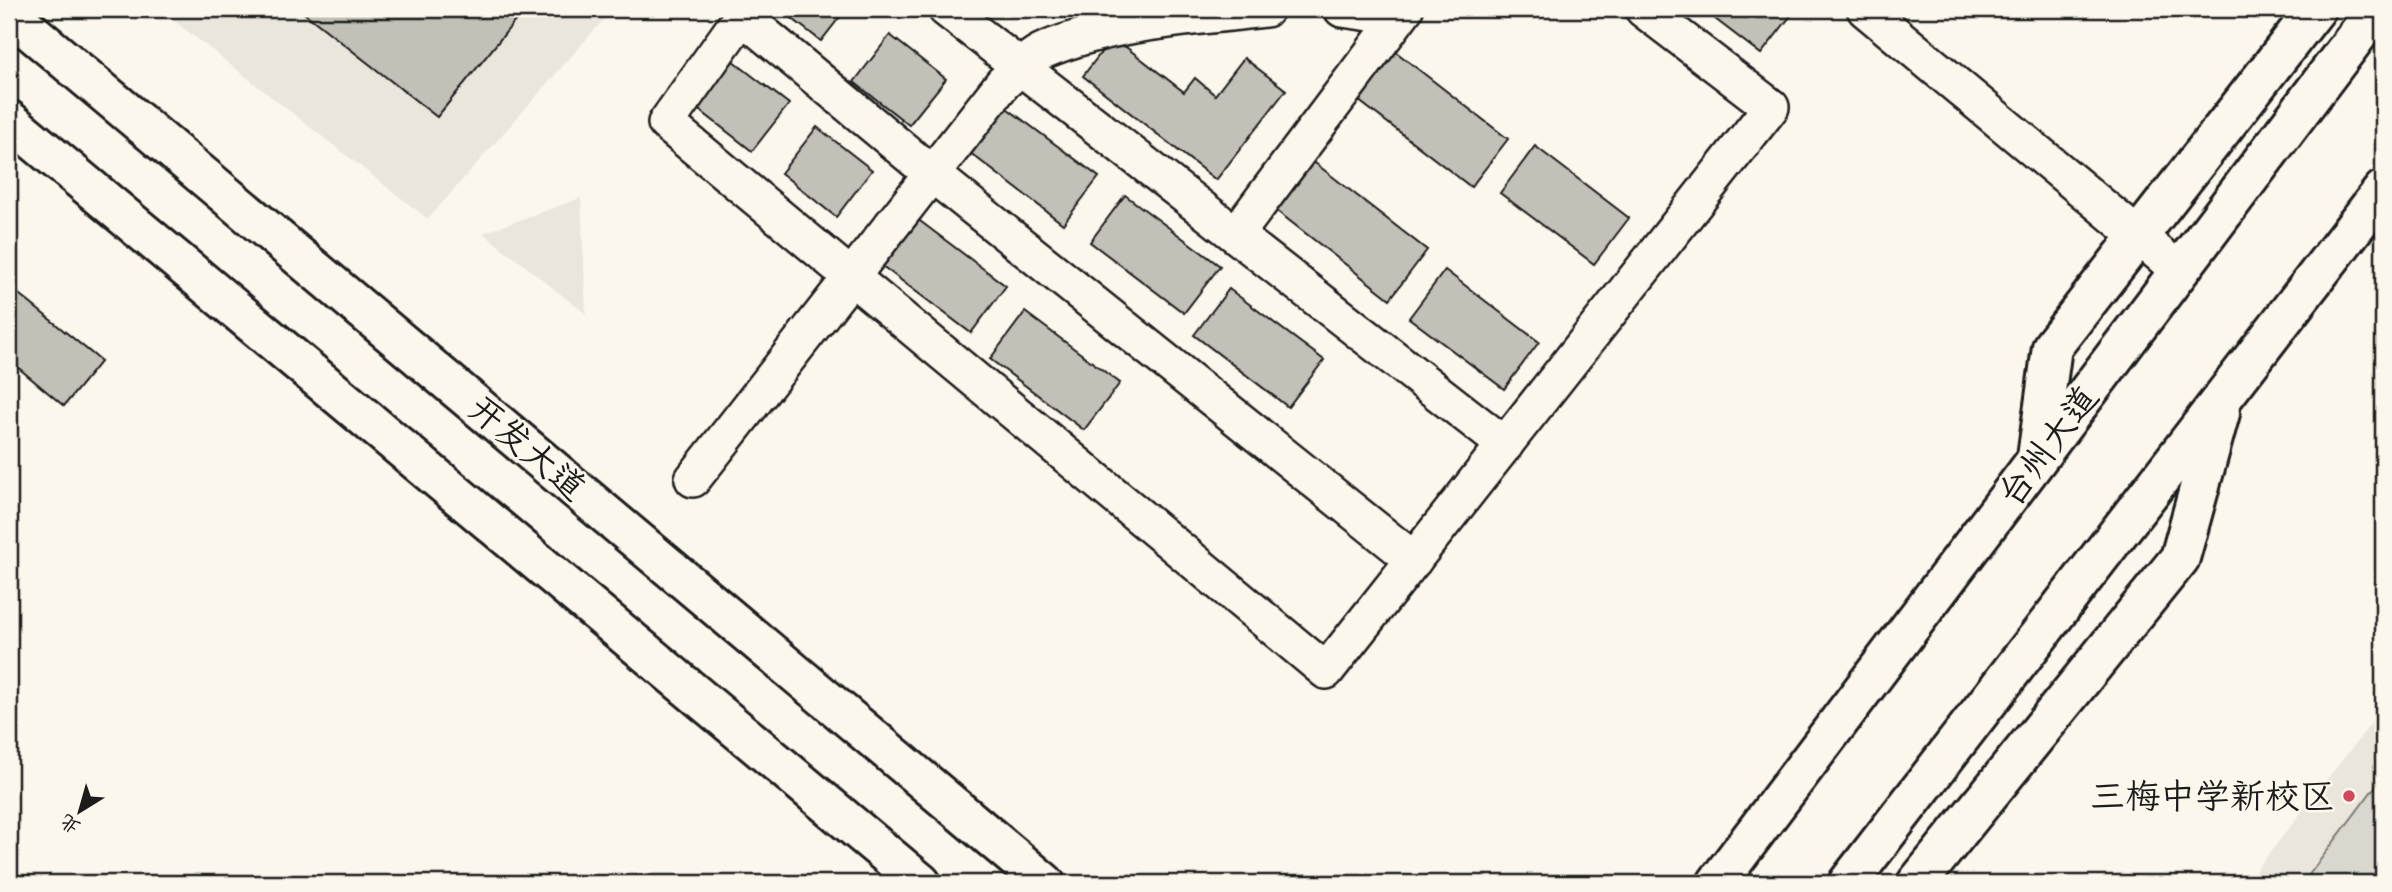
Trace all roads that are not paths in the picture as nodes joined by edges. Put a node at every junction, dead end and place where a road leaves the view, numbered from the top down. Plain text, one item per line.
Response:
1 (946, 9) edge
2 (1266, 9) edge
3 (1342, 9) edge
4 (1404, 9) edge
5 (1643, 9) edge
6 (1865, 9) edge
7 (2316, 9) edge
8 (2377, 9) edge
9 (745, 12) edge
10 (9, 13) edge
11 (1021, 68) junction
12 (9, 120) edge
13 (932, 173) junction
14 (2383, 190) edge
15 (1240, 229) dead end
16 (2180, 271) junction
17 (853, 275) junction
18 (2220, 413) dead end
19 (1505, 444) junction
20 (2036, 462) junction
21 (693, 479) dead end
22 (1414, 560) junction
23 (921, 883) edge
24 (1045, 883) edge
25 (1717, 883) edge
26 (1848, 883) edge
27 (1917, 883) edge

1 - 11 street
2 - 11 street
3 - 4 street
4 - 15 street
5 - 19 street
6 - 16 street
7 - 20 main road
8 - 16 main road, 台州大道
9 - 13 street
9 - 17 street
10 - 24 main road, 开发大道
11 - 13 street
11 - 19 street
12 - 23 main road
13 - 17 street
13 - 22 street
14 - 26 main road
16 - 20 main road, 台州大道
17 - 21 street
17 - 22 street
18 - 27 main road
19 - 22 street
20 - 25 main road, 台州大道

